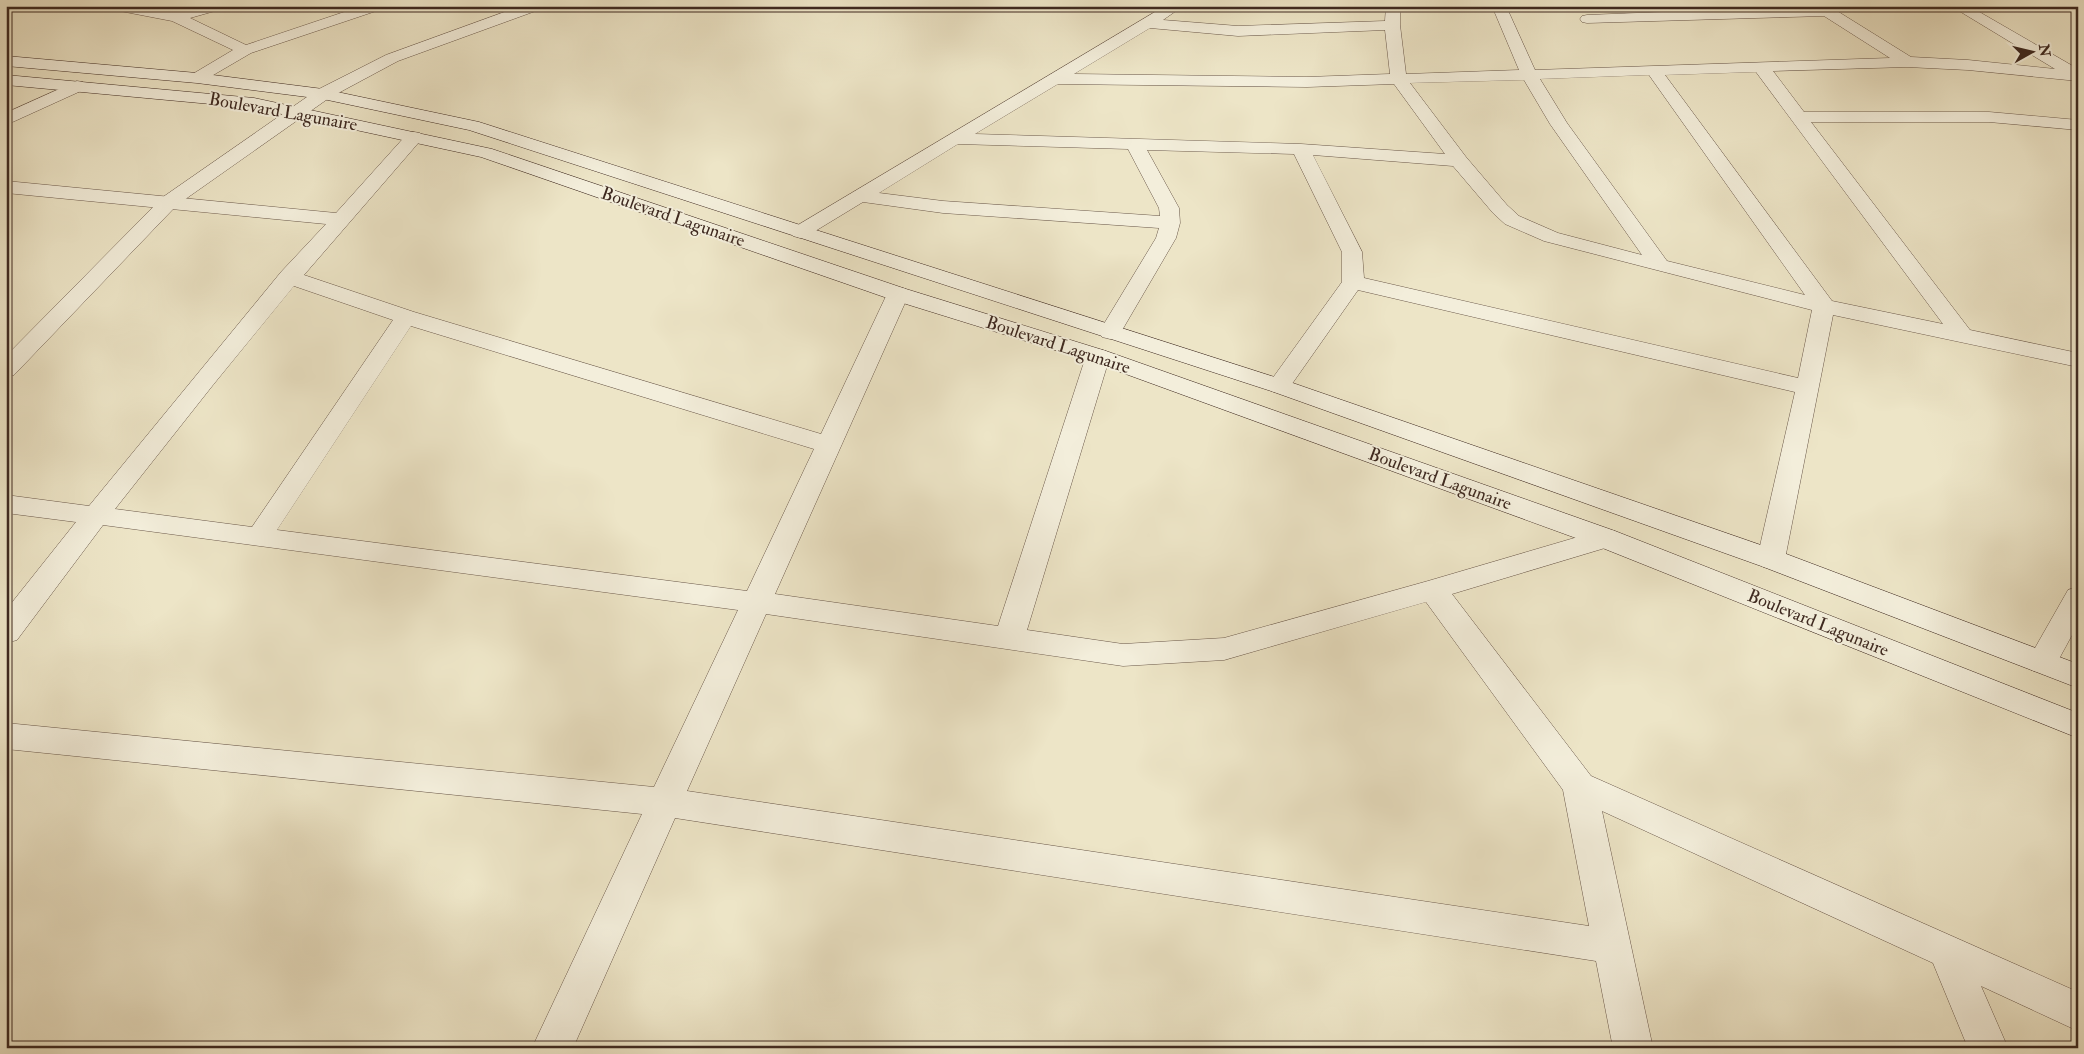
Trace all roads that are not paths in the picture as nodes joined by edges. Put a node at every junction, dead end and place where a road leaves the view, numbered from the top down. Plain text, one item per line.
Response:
1 (115, 6) edge
2 (217, 6) edge
3 (377, 6) edge
4 (536, 6) edge
5 (1176, 6) edge
6 (1393, 6) edge
7 (1499, 6) edge
8 (1958, 6) edge
9 (1823, 9) edge
10 (176, 17) junction
11 (1586, 19) dead end
12 (1147, 24) junction
13 (1392, 25) junction
14 (245, 50) junction
15 (6, 61) edge
16 (1907, 62) junction
17 (1761, 67) junction
18 (1653, 70) junction
19 (1529, 75) junction
20 (2078, 76) edge
21 (198, 78) junction
22 (1054, 79) junction
23 (6, 80) edge
24 (1399, 80) junction
25 (77, 86) junction
26 (323, 94) junction
27 (298, 111) junction
28 (1798, 117) junction
29 (6, 120) edge
30 (2078, 125) edge
31 (414, 137) junction
32 (954, 139) junction
33 (1136, 145) junction
34 (1300, 149) junction
35 (1459, 161) junction
36 (9, 190) edge
37 (859, 196) junction
38 (170, 202) junction
39 (339, 219) junction
40 (1170, 223) junction
41 (800, 232) junction
42 (1660, 266) junction
43 (289, 277) junction
44 (1353, 282) junction
45 (898, 294) junction
46 (1824, 306) junction
47 (406, 317) junction
48 (1110, 332) junction
49 (1963, 336) junction
50 (1098, 356) junction
51 (2078, 360) edge
52 (6, 370) edge
53 (1279, 386) junction
54 (1808, 388) junction
55 (829, 444) junction
56 (6, 504) edge
57 (95, 515) junction
58 (259, 538) junction
59 (1605, 538) junction
60 (1771, 558) junction
61 (1433, 590) junction
62 (2078, 597) edge
63 (756, 602) junction
64 (6, 632) edge
65 (1009, 639) junction
66 (2042, 662) junction
67 (2078, 676) edge
68 (2078, 726) edge
69 (6, 736) edge
70 (1579, 786) junction
71 (665, 802) junction
72 (1612, 947) junction
73 (1947, 951) junction
74 (2078, 1012) edge
75 (552, 1048) edge
76 (1633, 1048) edge
77 (1988, 1048) edge

1 - 10 street
2 - 10 street
3 - 14 street
4 - 26 street
5 - 12 street
6 - 13 street
7 - 19 street
8 - 20 street
9 - 11 street
9 - 16 street
10 - 14 street
12 - 13 street
12 - 22 street
13 - 24 street
14 - 21 street
15 - 21 street, Boulevard Lagunaire
16 - 17 street
16 - 20 street
17 - 18 street
17 - 28 street
18 - 19 street
18 - 46 street
19 - 24 street
19 - 42 street
21 - 26 street, Boulevard Lagunaire
22 - 24 street
22 - 32 street
23 - 25 street, Boulevard Lagunaire
24 - 35 street
25 - 27 street, Boulevard Lagunaire
25 - 29 street
26 - 27 street
26 - 41 street, Boulevard Lagunaire
27 - 31 street, Boulevard Lagunaire
27 - 38 street
28 - 30 street
28 - 49 street
31 - 39 street
31 - 45 street, Boulevard Lagunaire
32 - 33 street
32 - 37 street
33 - 34 street
33 - 40 street
34 - 35 street
34 - 44 street
35 - 42 street
36 - 38 street
37 - 40 street
37 - 41 street
38 - 39 street
38 - 52 street
39 - 43 street
40 - 48 street
41 - 48 street, Boulevard Lagunaire
42 - 46 street
43 - 47 street
43 - 57 street
44 - 53 street
44 - 54 street
45 - 50 street, Boulevard Lagunaire
45 - 55 street
46 - 49 street
46 - 54 street
47 - 55 street
47 - 58 street
48 - 53 street, Boulevard Lagunaire
49 - 51 street
50 - 59 street, Boulevard Lagunaire
50 - 65 street
53 - 60 street, Boulevard Lagunaire
54 - 60 street
55 - 63 street
56 - 57 street
57 - 58 street
57 - 64 street
58 - 63 street
59 - 61 street
59 - 68 street, Boulevard Lagunaire
60 - 66 street, Boulevard Lagunaire
61 - 65 street
61 - 70 street
62 - 66 street
63 - 65 street
63 - 71 street
66 - 67 street, Boulevard Lagunaire
69 - 71 street
70 - 72 street
70 - 73 street
71 - 72 street
71 - 75 street
72 - 76 street
73 - 74 street
73 - 77 street

